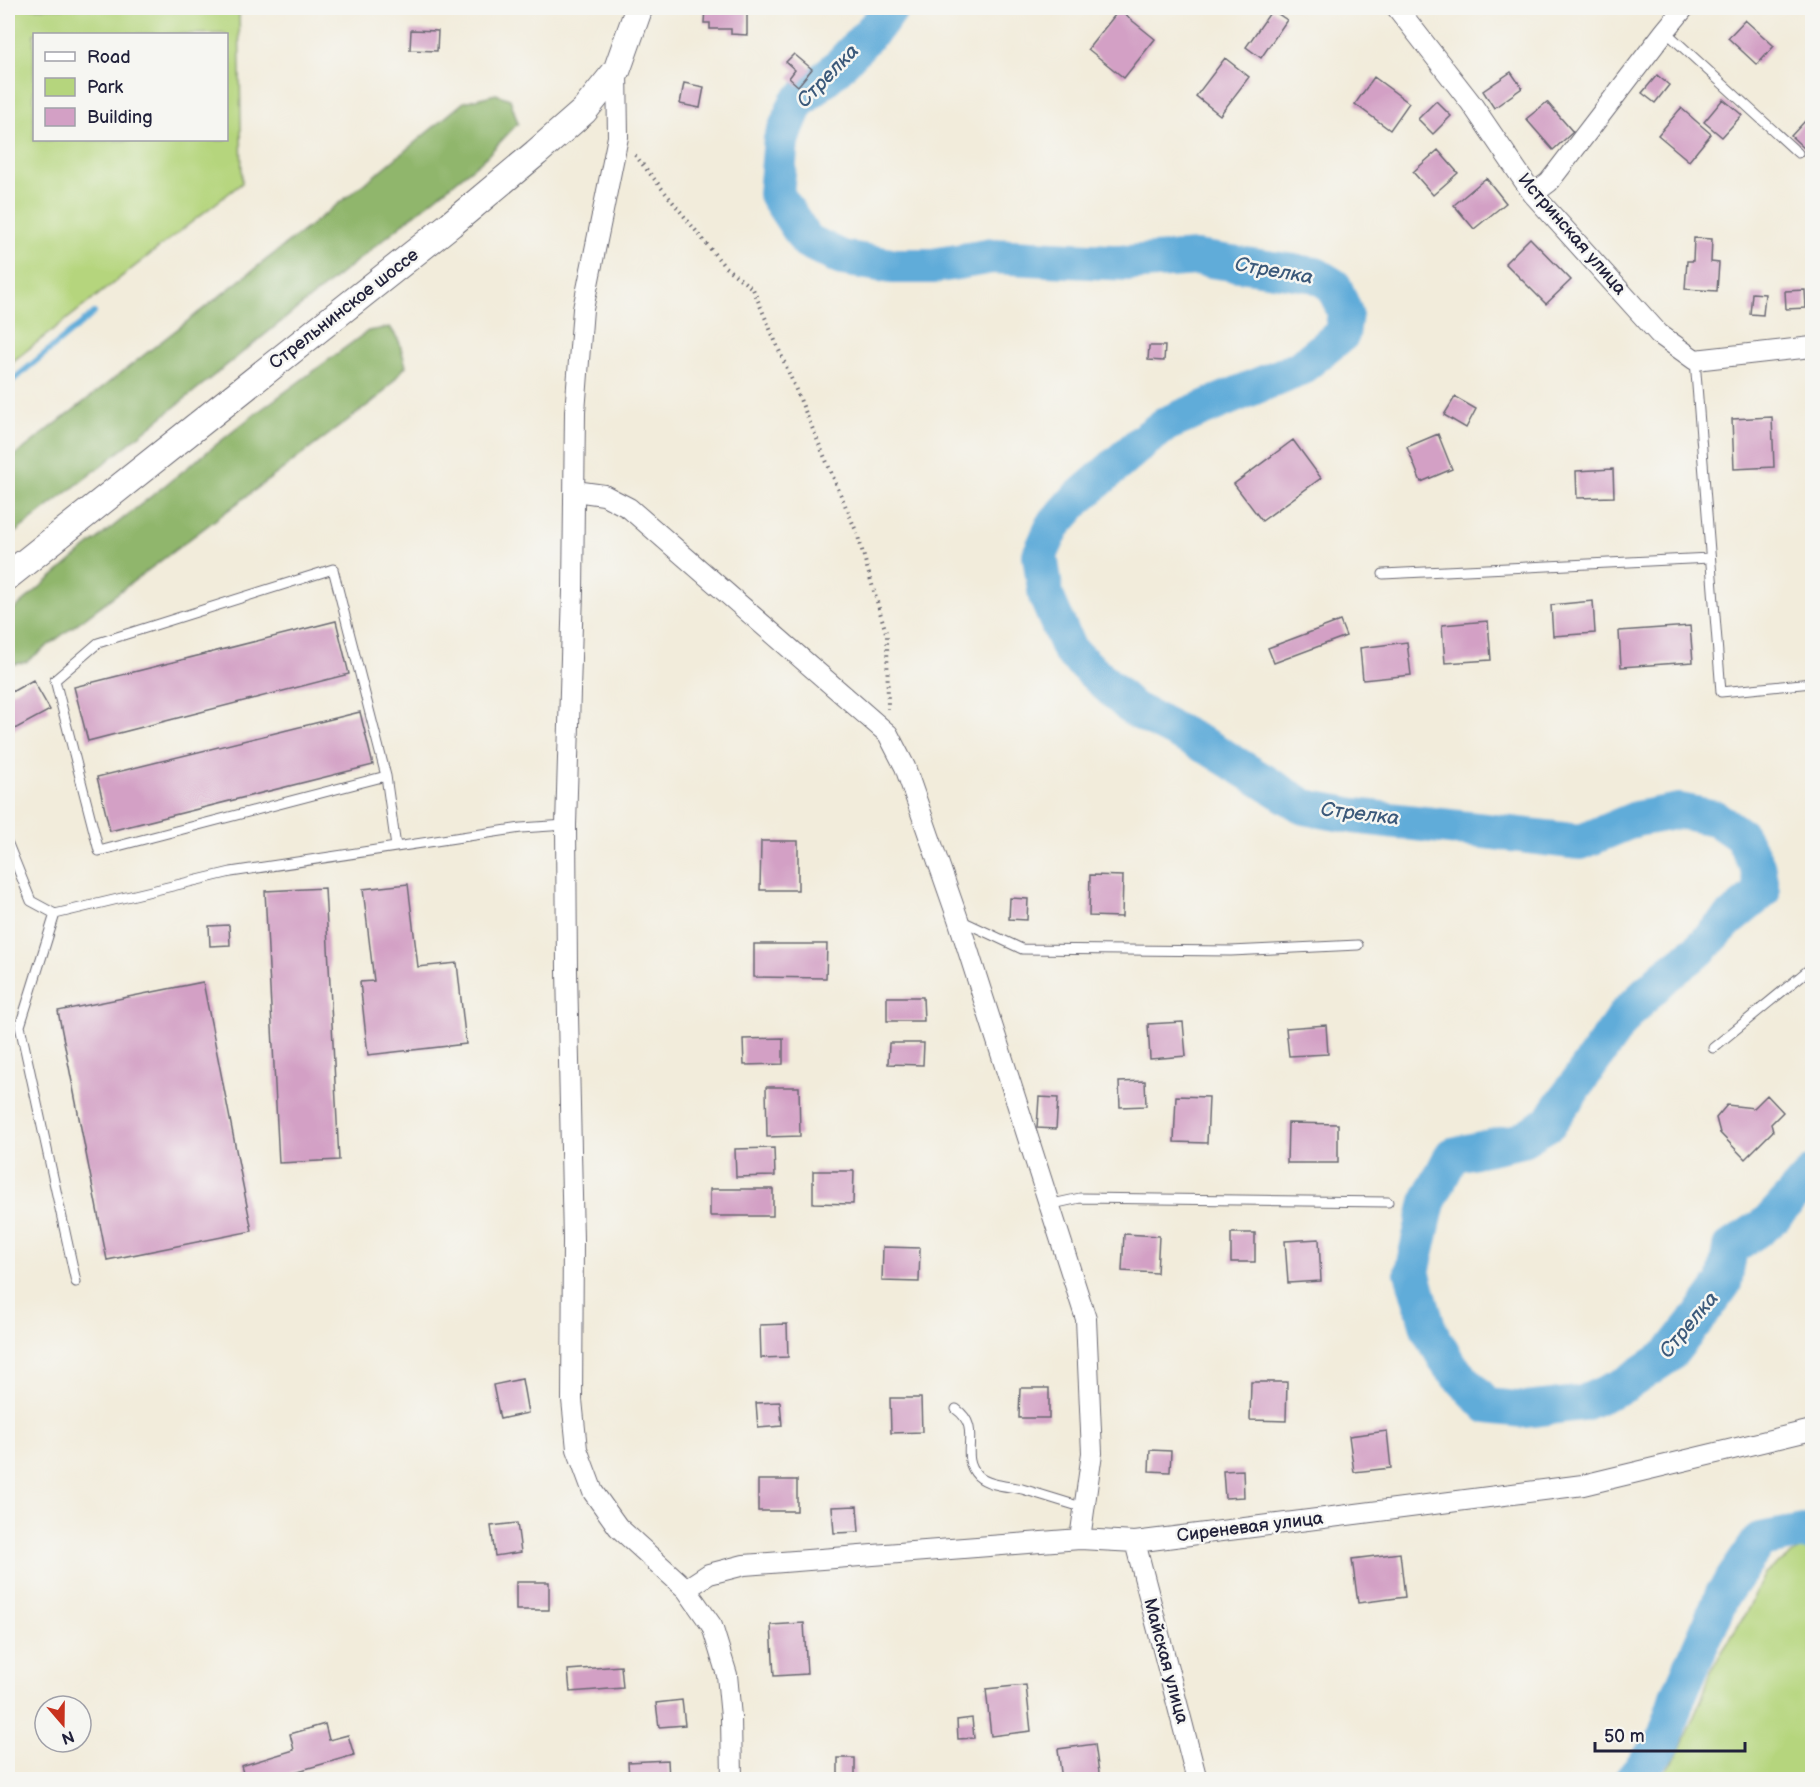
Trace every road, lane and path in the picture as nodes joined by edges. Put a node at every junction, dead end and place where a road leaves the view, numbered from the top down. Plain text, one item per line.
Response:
1 (639, 8) edge
2 (1397, 8) edge
3 (1684, 8) edge
4 (1665, 31) junction
5 (617, 70) junction
6 (618, 137) junction
7 (1798, 153) dead end
8 (1533, 194) junction
9 (1812, 347) edge
10 (1695, 360) junction
11 (574, 491) junction
12 (1710, 558) junction
13 (1383, 574) dead end
14 (8, 576) edge
15 (1812, 683) edge
16 (888, 734) junction
17 (386, 776) junction
18 (566, 825) junction
19 (8, 843) edge
20 (396, 847) junction
21 (55, 914) junction
22 (958, 919) junction
23 (1358, 945) dead end
24 (1812, 967) edge
25 (1713, 1048) dead end
26 (1388, 1202) dead end
27 (1048, 1204) junction
28 (76, 1282) dead end
29 (956, 1409) dead end
30 (1812, 1430) edge
31 (1085, 1508) junction
32 (1080, 1539) junction
33 (1135, 1542) junction
34 (686, 1589) junction
35 (732, 1779) edge
36 (1197, 1779) edge

1 - 5 main road, Стрельнинское шоссе
2 - 8 street, Истринская улица
3 - 4 street
4 - 7 lane
4 - 8 street
5 - 6 street
5 - 14 main road, Стрельнинское шоссе
6 - 11 street
6 - 16 path
8 - 10 street, Истринская улица
9 - 10 street
10 - 12 lane
11 - 16 street
11 - 18 street
12 - 13 lane
12 - 15 lane
16 - 22 street
17 - 17 lane
17 - 20 lane
18 - 20 lane
18 - 34 street
19 - 21 lane
20 - 21 lane
21 - 28 lane
22 - 23 lane
22 - 27 street
24 - 25 lane
26 - 27 lane
27 - 31 street
29 - 31 lane
30 - 33 street, Сиреневая улица
31 - 32 street
32 - 33 street, Сиреневая улица
32 - 34 street, Сиреневая улица
33 - 36 street, Майская улица
34 - 35 street

